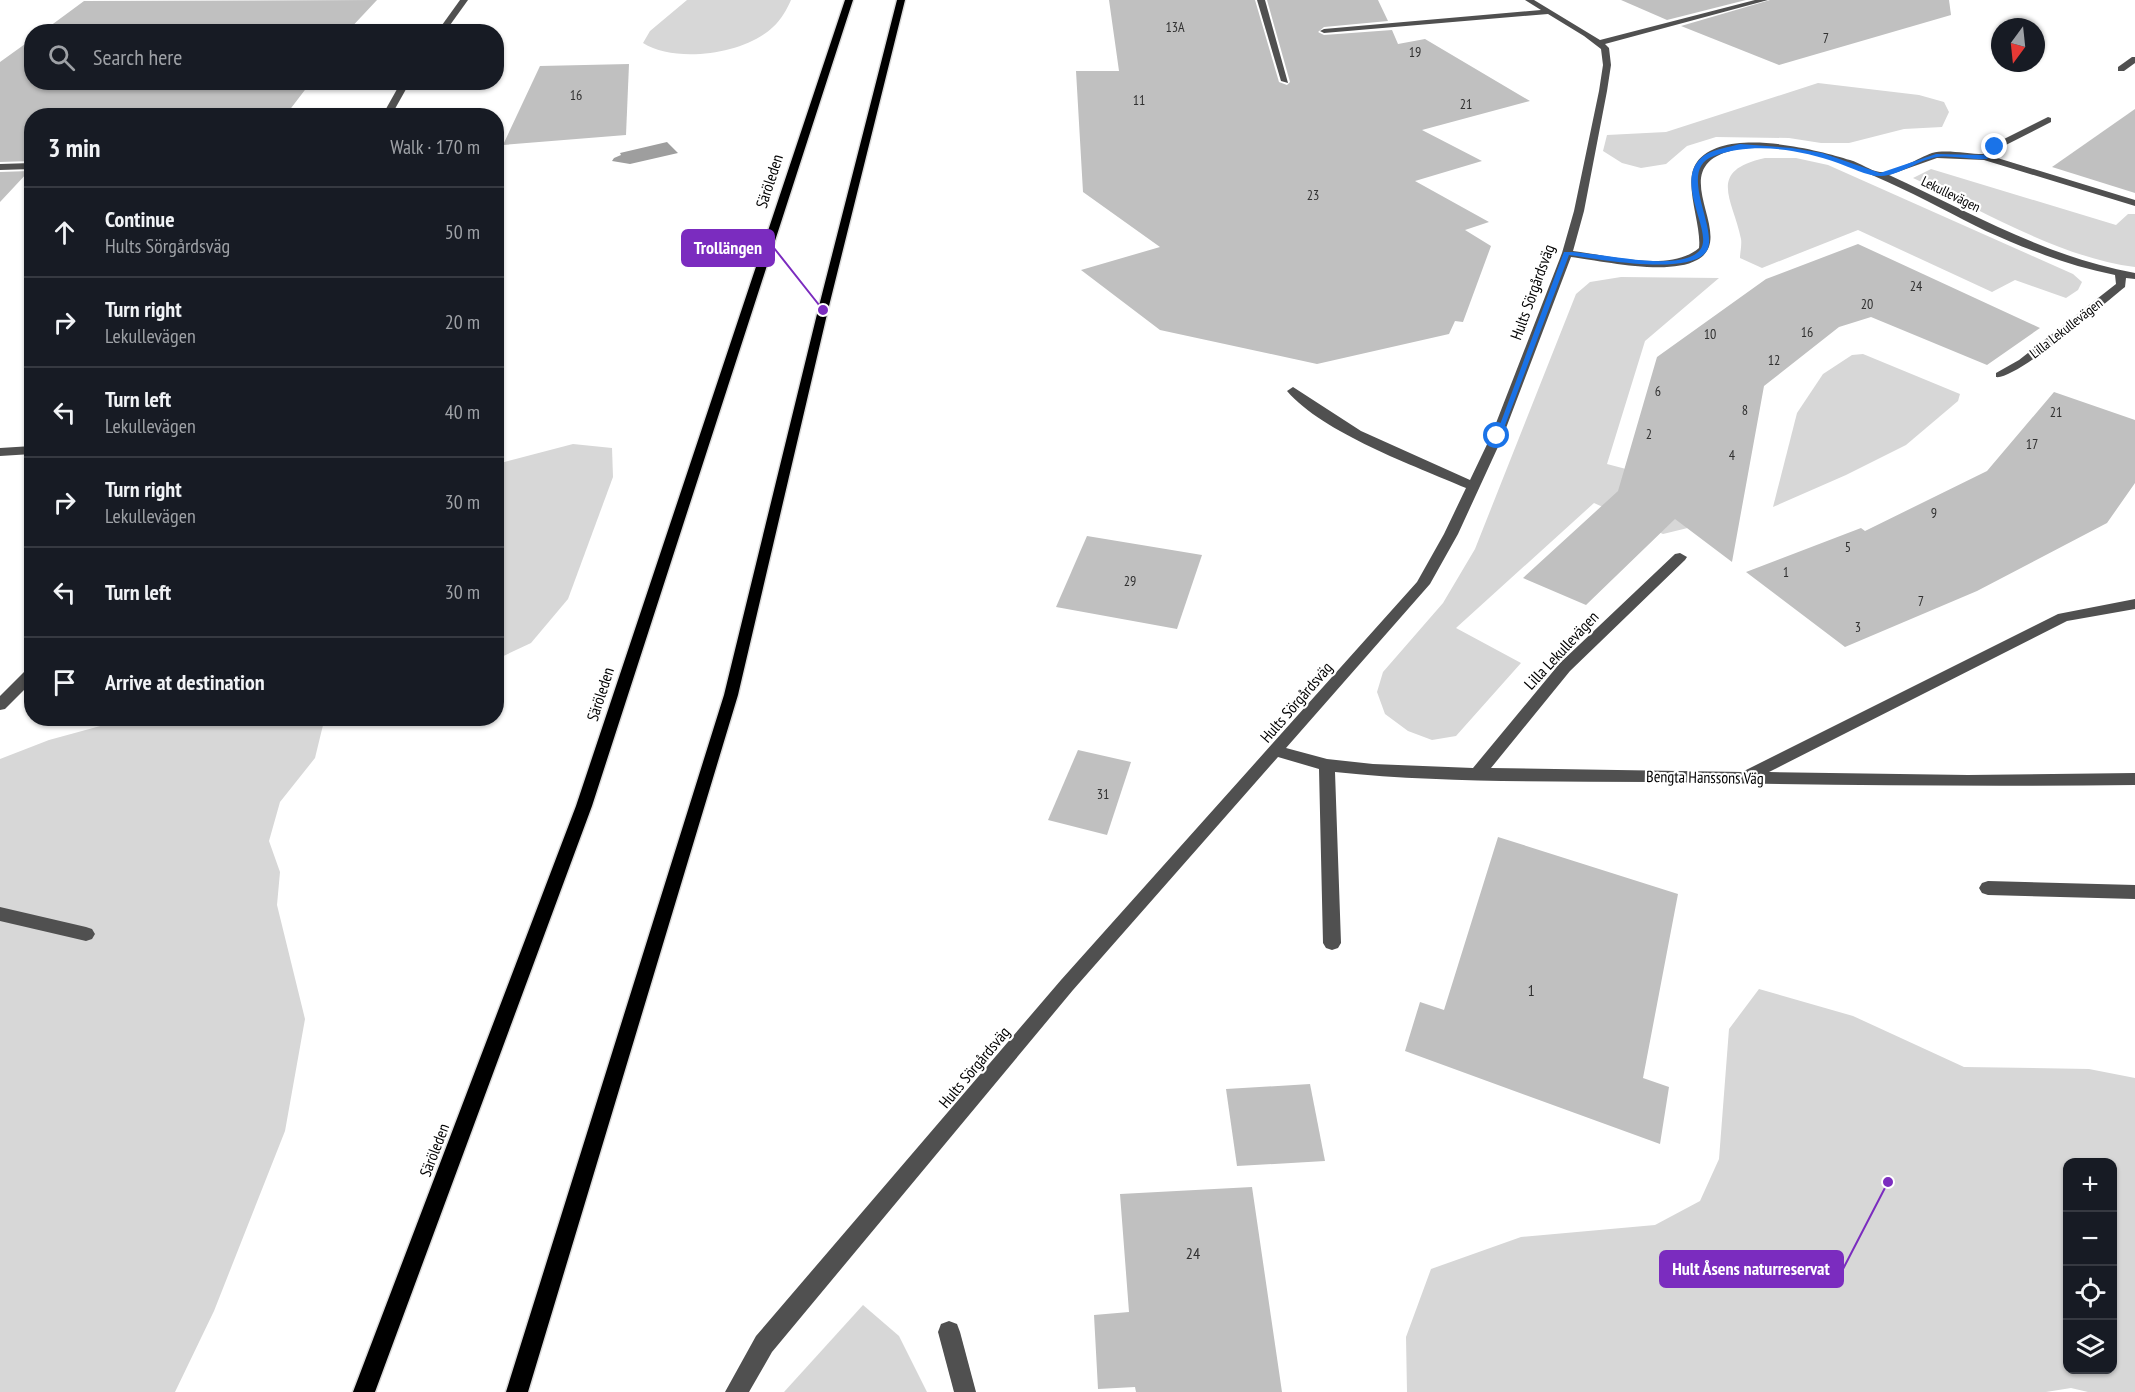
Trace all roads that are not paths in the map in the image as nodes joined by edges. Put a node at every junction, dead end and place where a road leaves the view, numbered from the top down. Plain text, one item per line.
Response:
1 (464, 0) edge
2 (849, 0) edge
3 (901, 0) edge
4 (1261, 0) edge
5 (1529, 0) edge
6 (1764, 0) edge
7 (1548, 12) junction
8 (447, 24) edge
9 (1324, 31) dead end
10 (1599, 43) junction
11 (2135, 60) edge
12 (2121, 69) dead end
13 (1285, 81) dead end
14 (401, 90) edge
15 (391, 108) edge
16 (2048, 120) dead end
17 (1985, 157) junction
18 (0, 166) edge
19 (24, 166) edge
20 (1880, 175) junction
21 (2135, 202) edge
22 (1567, 253) junction
23 (2120, 274) junction
24 (2135, 276) edge
25 (2000, 375) dead end
26 (1293, 391) dead end
27 (24, 450) edge
28 (0, 452) edge
29 (1474, 487) junction
30 (1680, 557) dead end
31 (2135, 604) edge
32 (24, 681) edge
33 (0, 705) edge
34 (1276, 751) junction
35 (1327, 765) junction
36 (1476, 774) junction
37 (1746, 777) junction
38 (2135, 779) edge
39 (1988, 888) dead end
40 (2135, 892) edge
41 (0, 914) edge
42 (86, 934) dead end
43 (1332, 943) dead end
44 (949, 1332) dead end
45 (364, 1392) edge
46 (517, 1392) edge
47 (736, 1392) edge
48 (965, 1392) edge

1 - 8 street
2 - 45 main road, Säröleden
3 - 46 main road
4 - 13 street
5 - 7 street
6 - 10 street
7 - 9 street
7 - 10 street
10 - 22 street, Hults Sörgårdsväg
11 - 12 street
14 - 15 street
16 - 17 street
17 - 20 street
17 - 21 street
18 - 19 street
20 - 22 street, Lekullevägen
20 - 23 street, Lekullevägen
22 - 29 street, Hults Sörgårdsväg
23 - 24 street, Lekullevägen
23 - 25 street, Lilla Lekullevägen
26 - 29 street
27 - 28 street
29 - 34 street, Hults Sörgårdsväg
30 - 36 street, Lilla Lekullevägen
31 - 37 street
32 - 33 street
34 - 35 street, Bengta Hanssons Väg
34 - 47 street, Hults Sörgårdsväg
35 - 36 street, Bengta Hanssons Väg
35 - 43 street
36 - 37 street, Bengta Hanssons Väg
37 - 38 street, Bengta Hanssons Väg
39 - 40 street
41 - 42 street
44 - 48 street

